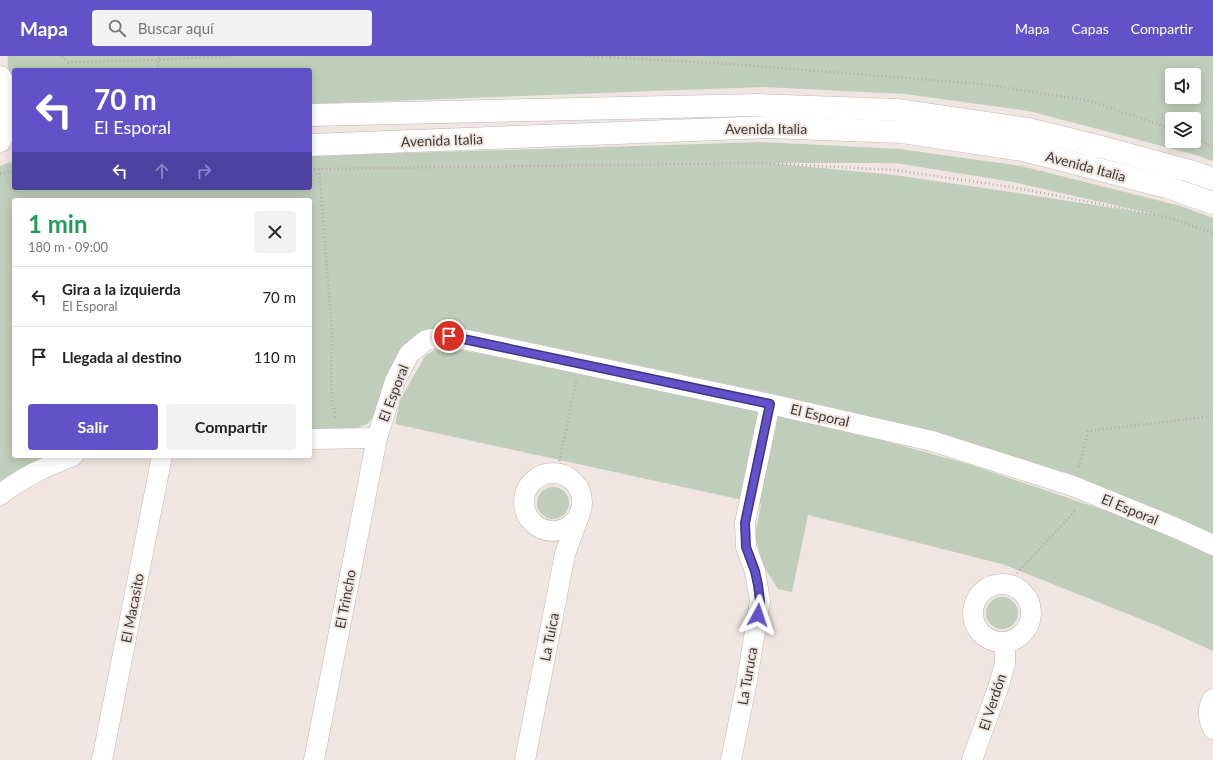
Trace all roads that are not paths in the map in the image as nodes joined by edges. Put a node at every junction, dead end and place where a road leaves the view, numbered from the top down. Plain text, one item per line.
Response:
1 (7, 87) edge
2 (312, 115) edge
3 (0, 141) edge
4 (12, 143) edge
5 (0, 144) edge
6 (312, 145) edge
7 (1213, 179) edge
8 (1213, 203) edge
9 (770, 404) junction
10 (312, 438) edge
11 (377, 438) junction
12 (68, 458) edge
13 (162, 458) edge
14 (0, 495) edge
15 (579, 516) junction
16 (546, 531) junction
17 (1213, 545) edge
18 (565, 554) junction
19 (1006, 642) junction
20 (1213, 699) edge
21 (1213, 728) edge
22 (102, 760) edge
23 (314, 760) edge
24 (524, 760) edge
25 (731, 760) edge
26 (972, 760) edge

1 - 3 main road
2 - 7 main road, Avenida Italia
4 - 5 main road
6 - 8 main road, Avenida Italia
9 - 11 street, El Esporal
9 - 17 street, El Esporal
9 - 25 street, La Turuca
10 - 11 street, El Esporal
11 - 23 street, El Trincho
12 - 14 street
13 - 22 street, El Macasito
15 - 16 street
15 - 16 street, La Tuica
15 - 18 street, La Tuica
16 - 18 street
18 - 24 street, La Tuica
19 - 19 street
19 - 26 street, El Verdón
20 - 21 street

